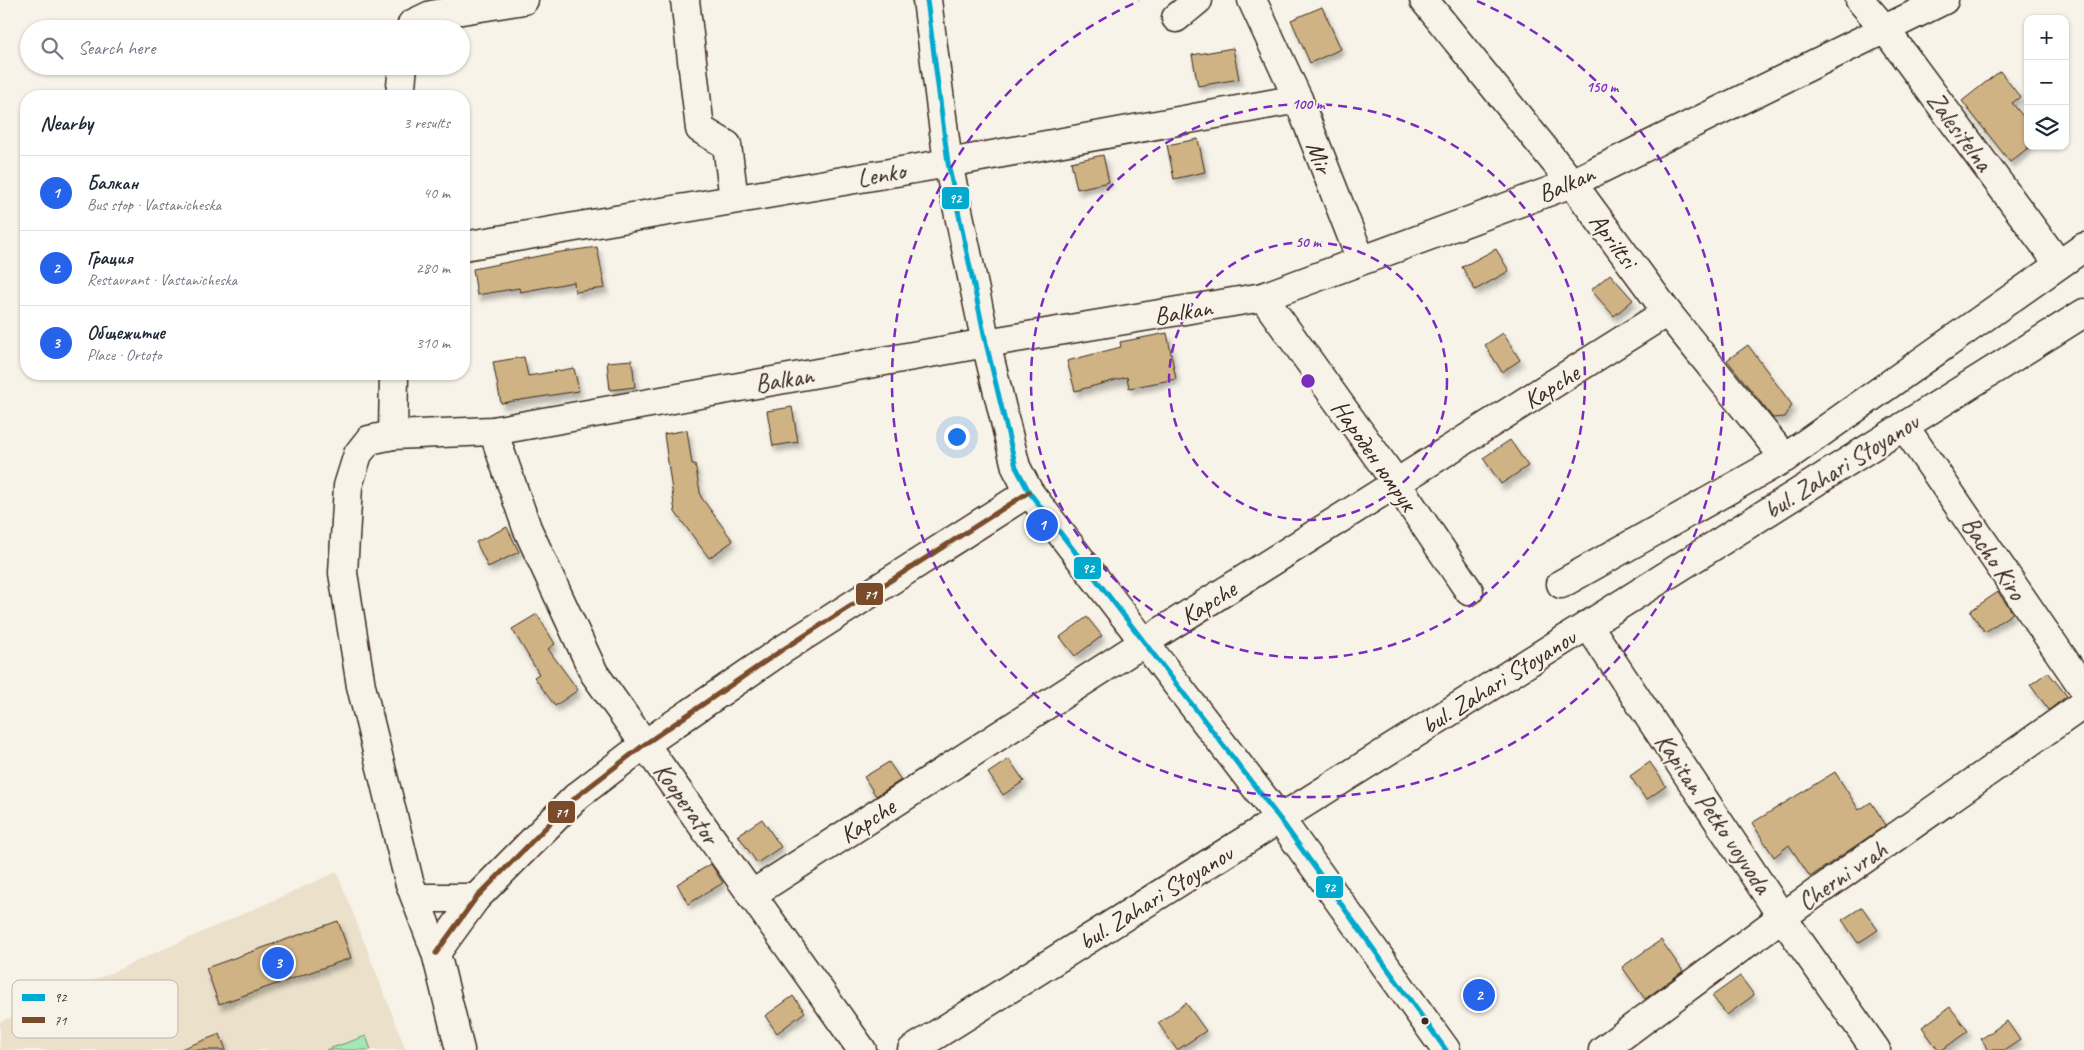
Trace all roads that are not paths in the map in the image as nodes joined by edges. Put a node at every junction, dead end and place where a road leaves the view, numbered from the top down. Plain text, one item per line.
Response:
1 (524, 0) edge
2 (685, 0) edge
3 (927, 0) edge
4 (1198, 0) edge
5 (1252, 0) edge
6 (1860, 0) edge
7 (1944, 0) edge
8 (1429, 1) edge
9 (1176, 18) dead end
10 (423, 20) edge
11 (1884, 28) junction
12 (402, 75) edge
13 (401, 90) edge
14 (1298, 99) junction
15 (948, 163) junction
16 (1572, 183) junction
17 (734, 200) junction
18 (470, 245) edge
19 (2084, 247) edge
20 (1360, 260) junction
21 (2058, 264) junction
22 (1263, 297) junction
23 (1667, 312) junction
24 (2084, 313) edge
25 (986, 343) junction
26 (393, 380) edge
27 (1904, 426) junction
28 (493, 431) junction
29 (381, 437) junction
30 (1785, 458) junction
31 (1397, 484) junction
32 (1029, 492) junction
33 (1560, 584) dead end
34 (1469, 591) dead end
35 (1588, 625) junction
36 (1143, 643) junction
37 (2084, 690) edge
38 (2084, 704) edge
39 (645, 744) junction
40 (1280, 819) junction
41 (751, 895) junction
42 (416, 898) junction
43 (476, 898) junction
44 (1782, 917) junction
45 (436, 953) junction
46 (460, 1050) edge
47 (862, 1050) edge
48 (912, 1050) edge
49 (1446, 1050) edge
50 (1603, 1050) edge
51 (1876, 1050) edge

1 - 10 street
2 - 17 street
3 - 15 street
4 - 9 street
5 - 14 street, Mir
6 - 11 street, Zalesitelna
7 - 11 street, Balkan
8 - 16 street, Apriltsi
11 - 16 street, Balkan
11 - 21 street, Zalesitelna
12 - 13 street
14 - 15 street, Lenko
14 - 20 street, Mir
15 - 17 street, Lenko
15 - 25 street
16 - 20 street, Balkan
16 - 23 street, Apriltsi
17 - 18 street, Lenko
19 - 21 street
20 - 22 street, Balkan
21 - 30 street
22 - 25 street, Balkan
22 - 31 street, Народен юмрук
23 - 30 street, Apriltsi
23 - 31 street, Kapche
24 - 27 street, bul. Zahari Stoyanov
25 - 28 street, Balkan
25 - 32 street
26 - 29 street
27 - 35 street, bul. Zahari Stoyanov
27 - 37 street, Bacho Kiro
28 - 29 street, Balkan
28 - 39 street, Kooperator
29 - 42 street
30 - 33 street
31 - 34 street, Народен юмрук
31 - 36 street, Kapche
32 - 36 street
32 - 39 street
35 - 40 street, bul. Zahari Stoyanov
35 - 44 street, Kapitan Petko voyvoda
36 - 40 street
36 - 41 street, Kapche
38 - 44 street, Cherni vrah
39 - 41 street, Kooperator
39 - 43 street
40 - 48 street, bul. Zahari Stoyanov
40 - 49 street
41 - 47 street, Kooperator
42 - 43 street
42 - 45 street
43 - 45 street
44 - 50 street, Cherni vrah
44 - 51 street, Kapitan Petko voyvoda
45 - 46 street

